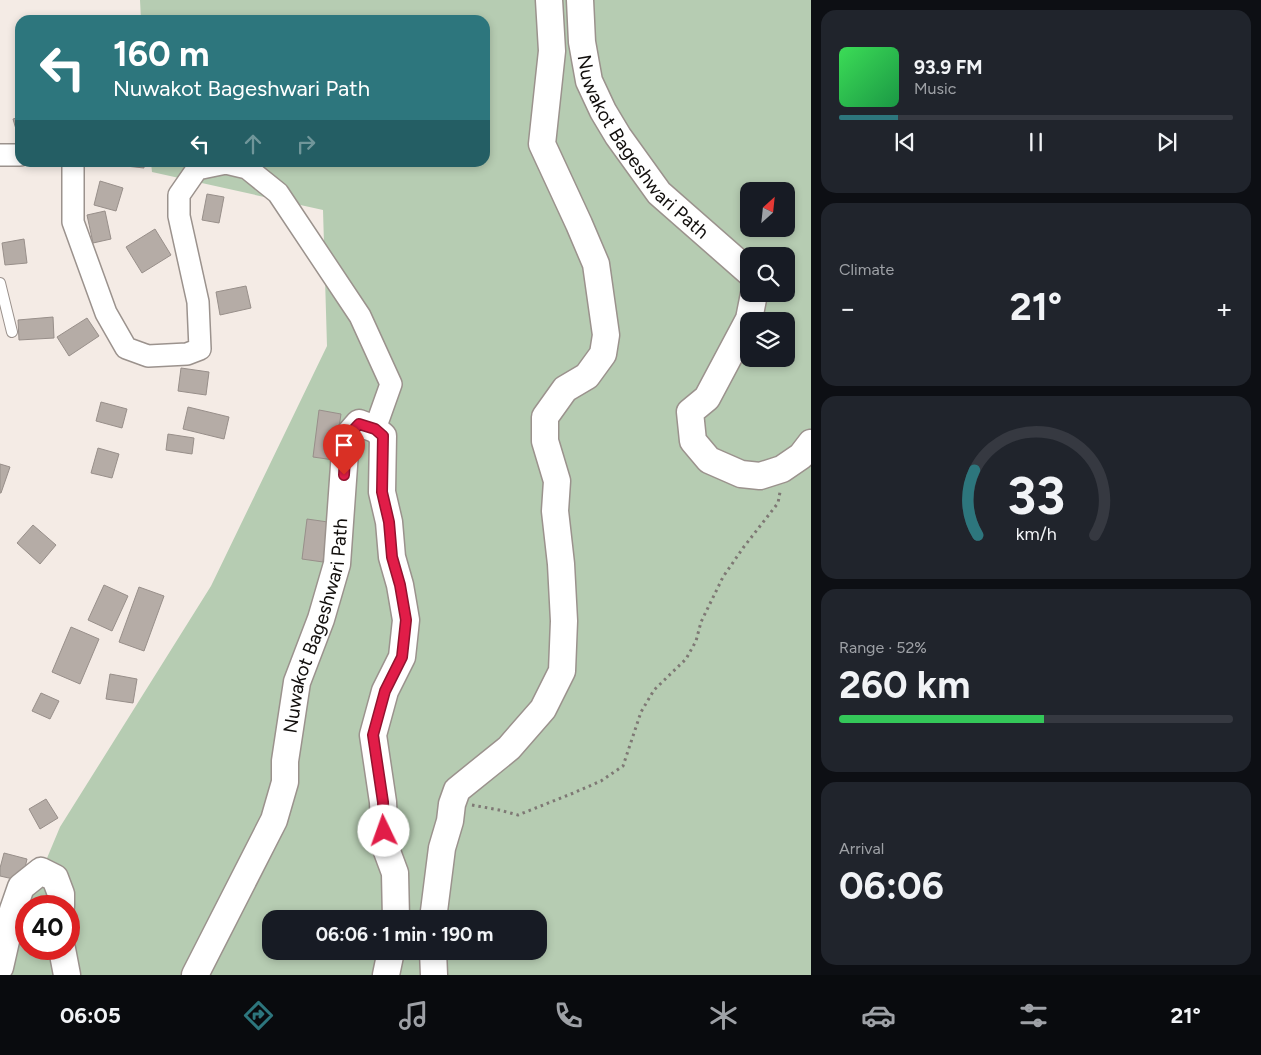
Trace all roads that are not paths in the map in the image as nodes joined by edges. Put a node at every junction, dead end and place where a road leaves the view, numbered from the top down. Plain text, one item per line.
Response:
1 (549, 0) edge
2 (580, 0) edge
3 (0, 155) edge
4 (15, 155) edge
5 (73, 167) edge
6 (209, 167) edge
7 (242, 167) edge
8 (740, 264) edge
9 (0, 284) edge
10 (752, 302) edge
11 (12, 332) dead end
12 (375, 429) junction
13 (811, 443) edge
14 (18, 895) edge
15 (62, 895) edge
16 (15, 904) edge
17 (396, 910) edge
18 (434, 910) edge
19 (64, 960) edge
20 (389, 960) edge
21 (434, 960) edge
22 (0, 967) edge
23 (66, 975) edge
24 (195, 975) edge
25 (386, 975) edge
26 (434, 975) edge

1 - 18 street, Nuwakot Bageshwari Path
2 - 8 street, Nuwakot Bageshwari Path
3 - 4 street
5 - 6 street
7 - 12 street
9 - 11 lane
10 - 13 street
12 - 17 street
12 - 24 street, Nuwakot Bageshwari Path
14 - 15 street
16 - 22 street
19 - 23 street
20 - 25 street
21 - 26 street

